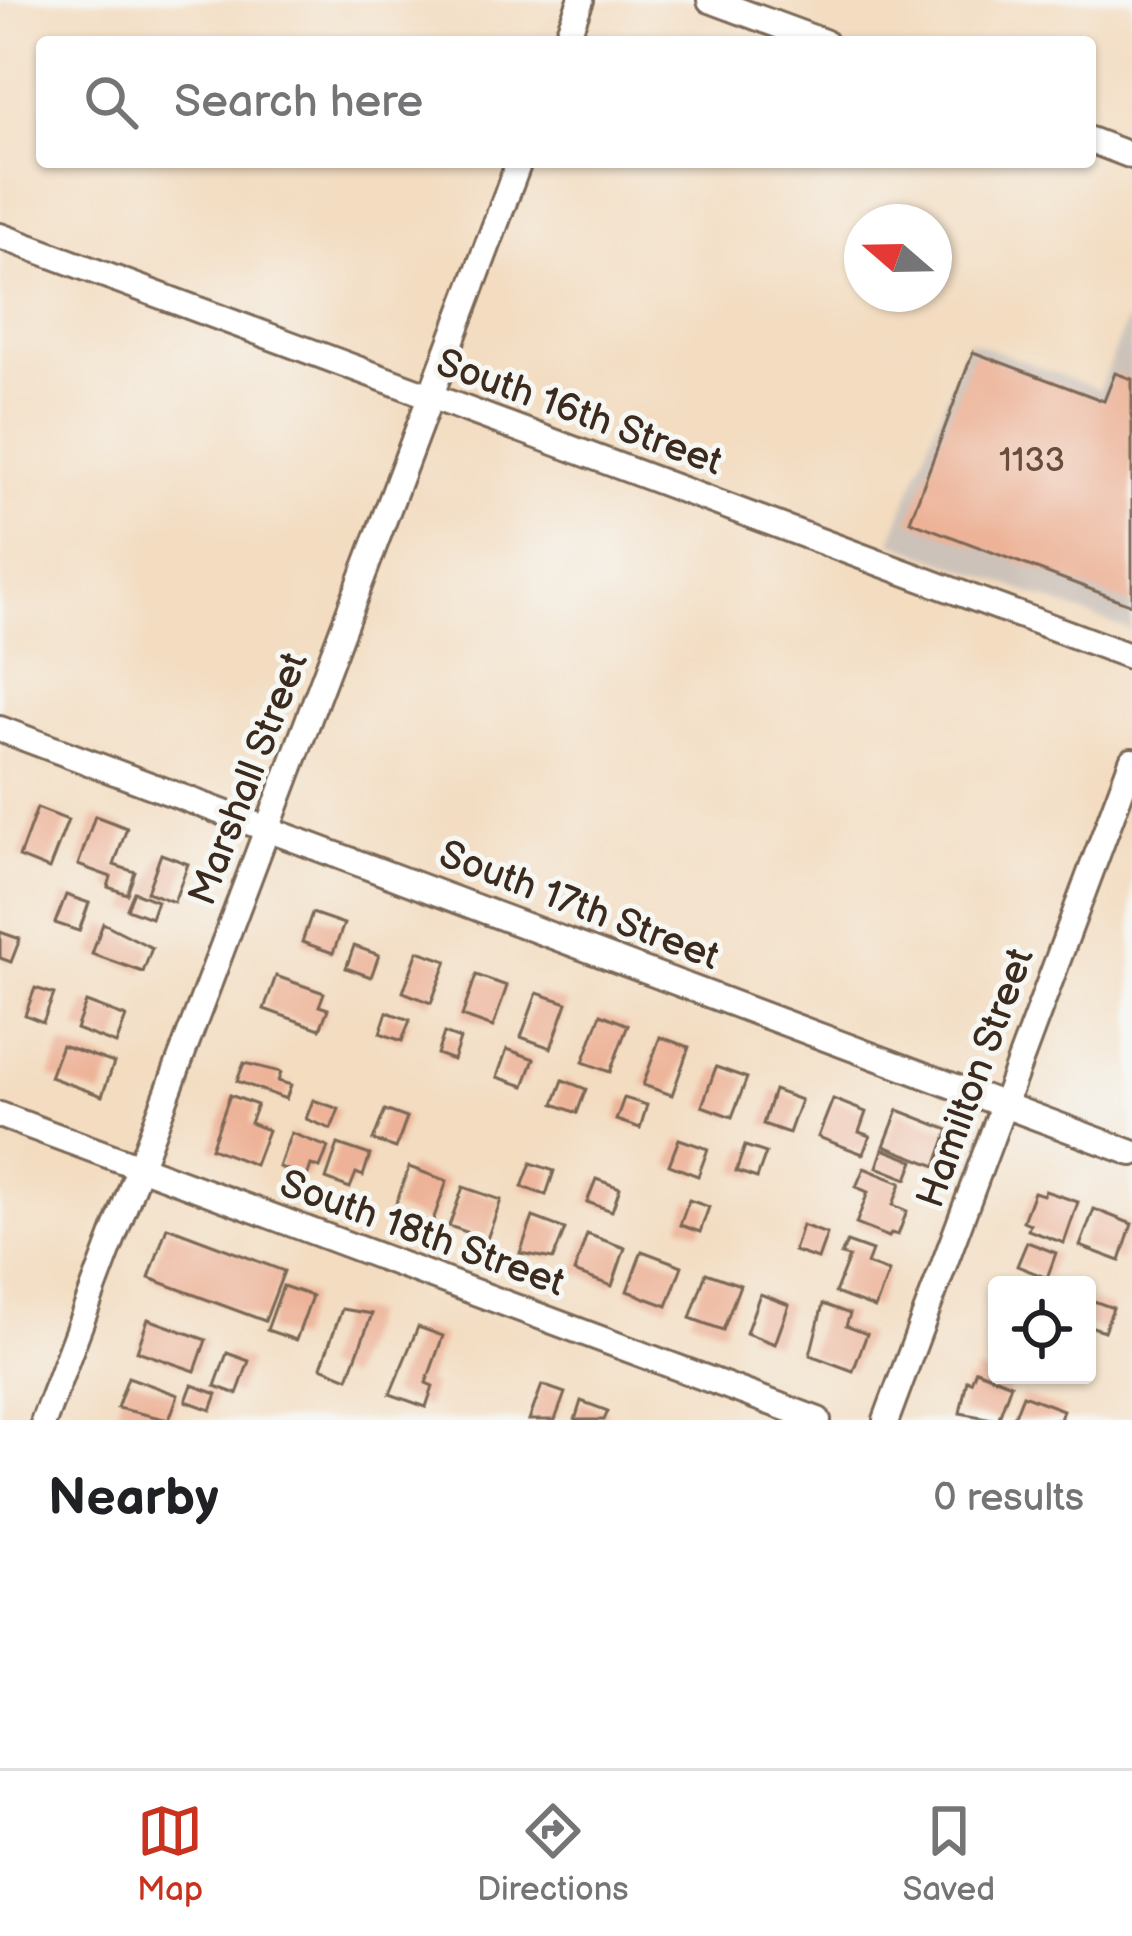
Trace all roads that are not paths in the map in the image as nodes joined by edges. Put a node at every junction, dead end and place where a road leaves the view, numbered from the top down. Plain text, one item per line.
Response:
1 (580, 0) edge
2 (710, 0) edge
3 (567, 36) edge
4 (808, 36) edge
5 (1096, 142) edge
6 (1132, 156) edge
7 (517, 168) edge
8 (0, 236) edge
9 (430, 396) junction
10 (1132, 657) edge
11 (0, 729) edge
12 (1132, 761) edge
13 (268, 827) junction
14 (1005, 1105) junction
15 (0, 1115) edge
16 (1132, 1153) edge
17 (141, 1168) junction
18 (44, 1420) edge
19 (818, 1420) edge
20 (886, 1420) edge

1 - 3 street
2 - 4 street
5 - 6 street
7 - 9 street, Marshall Street
8 - 9 street, South 16th Street
9 - 10 street, South 16th Street
9 - 13 street, Marshall Street
11 - 13 street, South 17th Street
12 - 14 street, Hamilton Street
13 - 14 street, South 17th Street
13 - 17 street, Marshall Street
14 - 16 street, South 17th Street
14 - 20 street, Hamilton Street
15 - 17 street, South 18th Street
17 - 18 street, Marshall Street
17 - 19 street, South 18th Street

